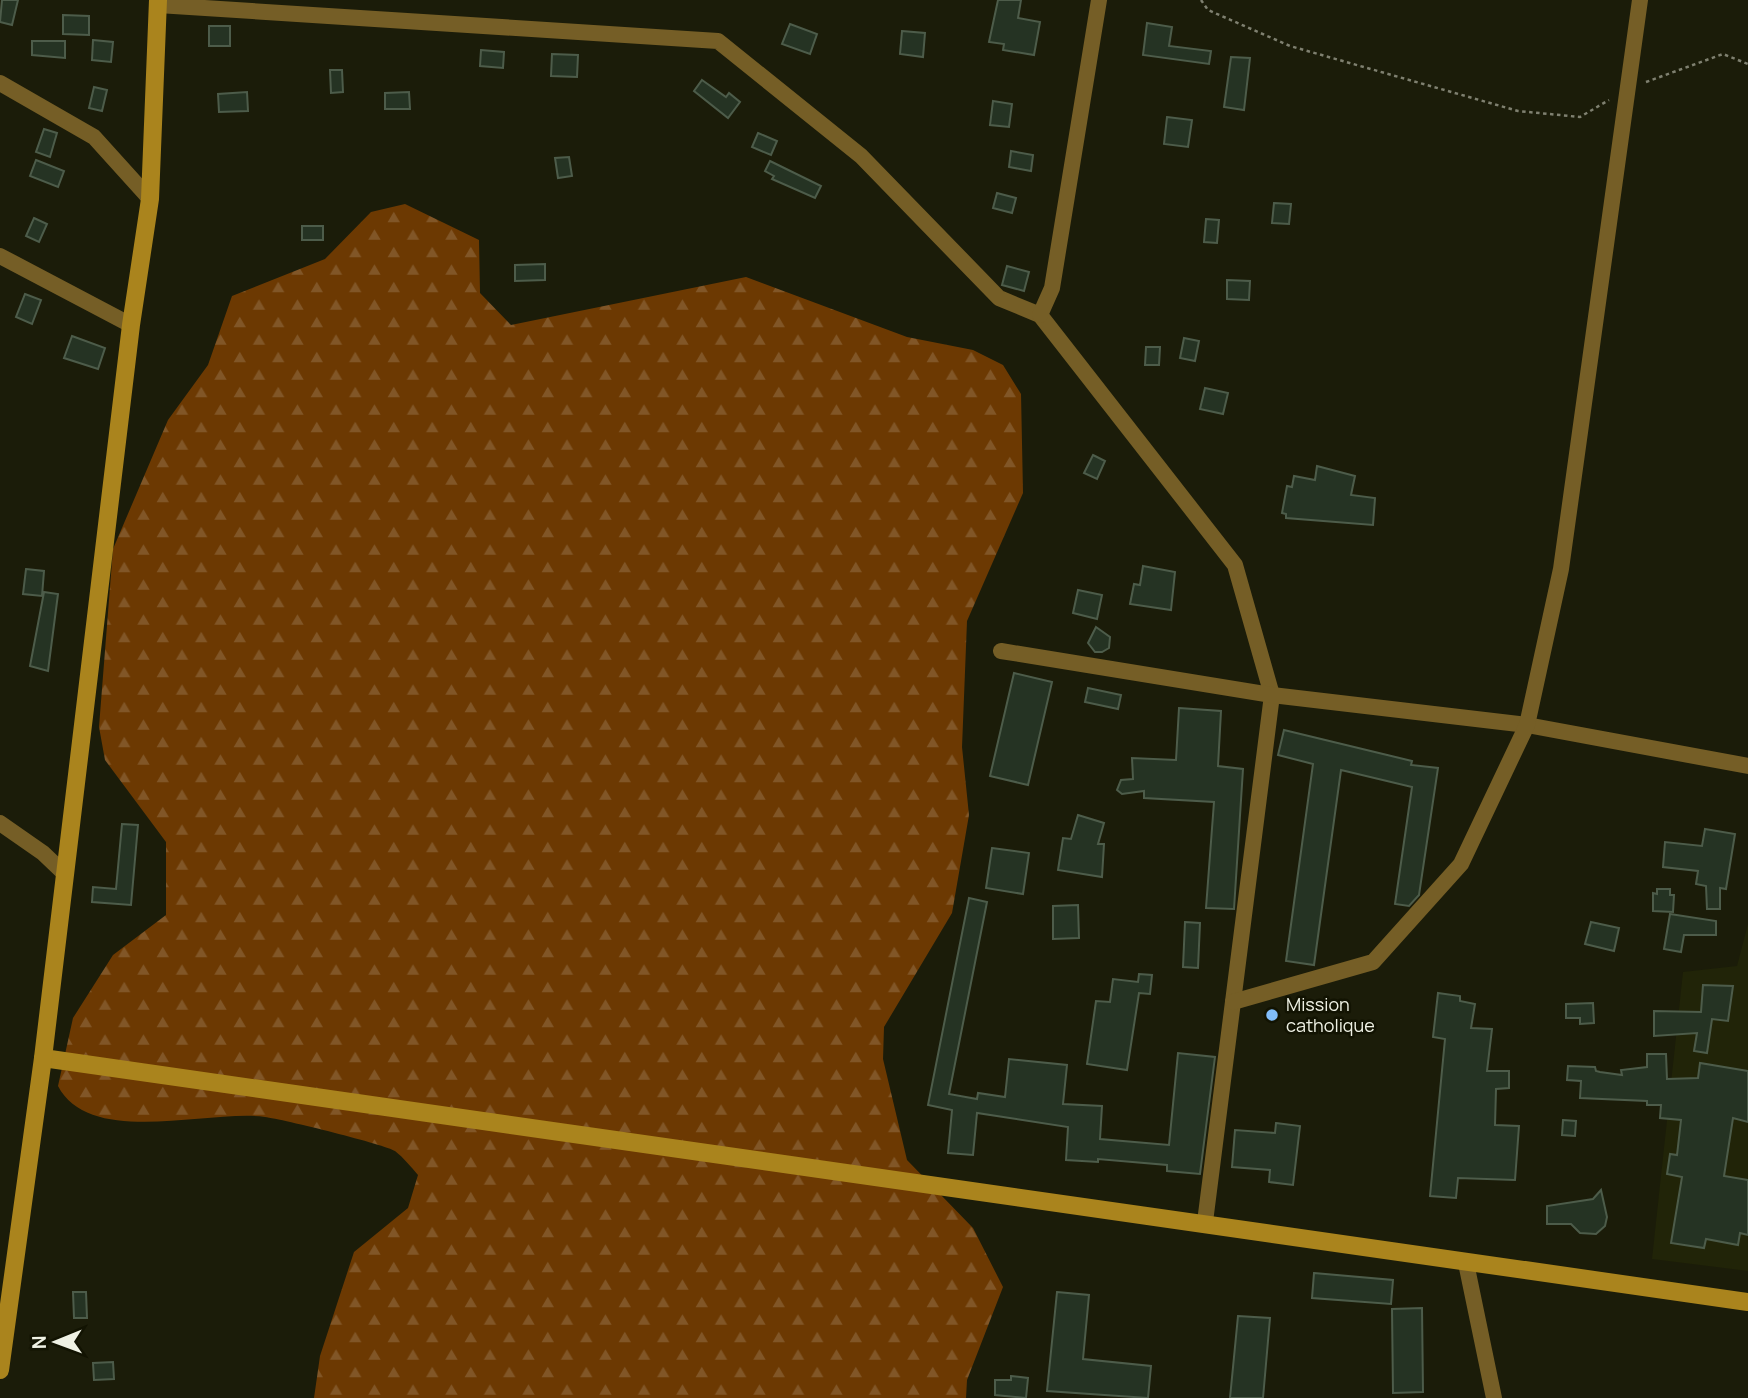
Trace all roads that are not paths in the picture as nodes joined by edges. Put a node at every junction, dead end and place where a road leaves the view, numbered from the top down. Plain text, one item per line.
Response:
1 (1099, 0) edge
2 (1640, 0) edge
3 (158, 3) edge
4 (0, 83) edge
5 (150, 199) junction
6 (0, 256) edge
7 (1040, 315) junction
8 (131, 325) junction
9 (1001, 650) dead end
10 (1272, 695) junction
11 (1527, 725) junction
12 (1748, 766) edge
13 (0, 823) edge
14 (65, 874) junction
15 (1233, 1002) junction
16 (43, 1058) junction
17 (1205, 1222) junction
18 (1466, 1263) junction
19 (1748, 1302) edge
20 (0, 1370) edge
21 (1494, 1398) edge

1 - 7 street
2 - 11 street
3 - 5 street
3 - 7 street
4 - 5 street
5 - 8 street
6 - 8 street
7 - 10 street
8 - 14 street
9 - 10 street
10 - 11 street
10 - 15 street
11 - 12 street
11 - 15 street
13 - 14 street
14 - 16 street
15 - 17 street
16 - 17 street
16 - 20 street
17 - 18 street
18 - 19 street
18 - 21 street

